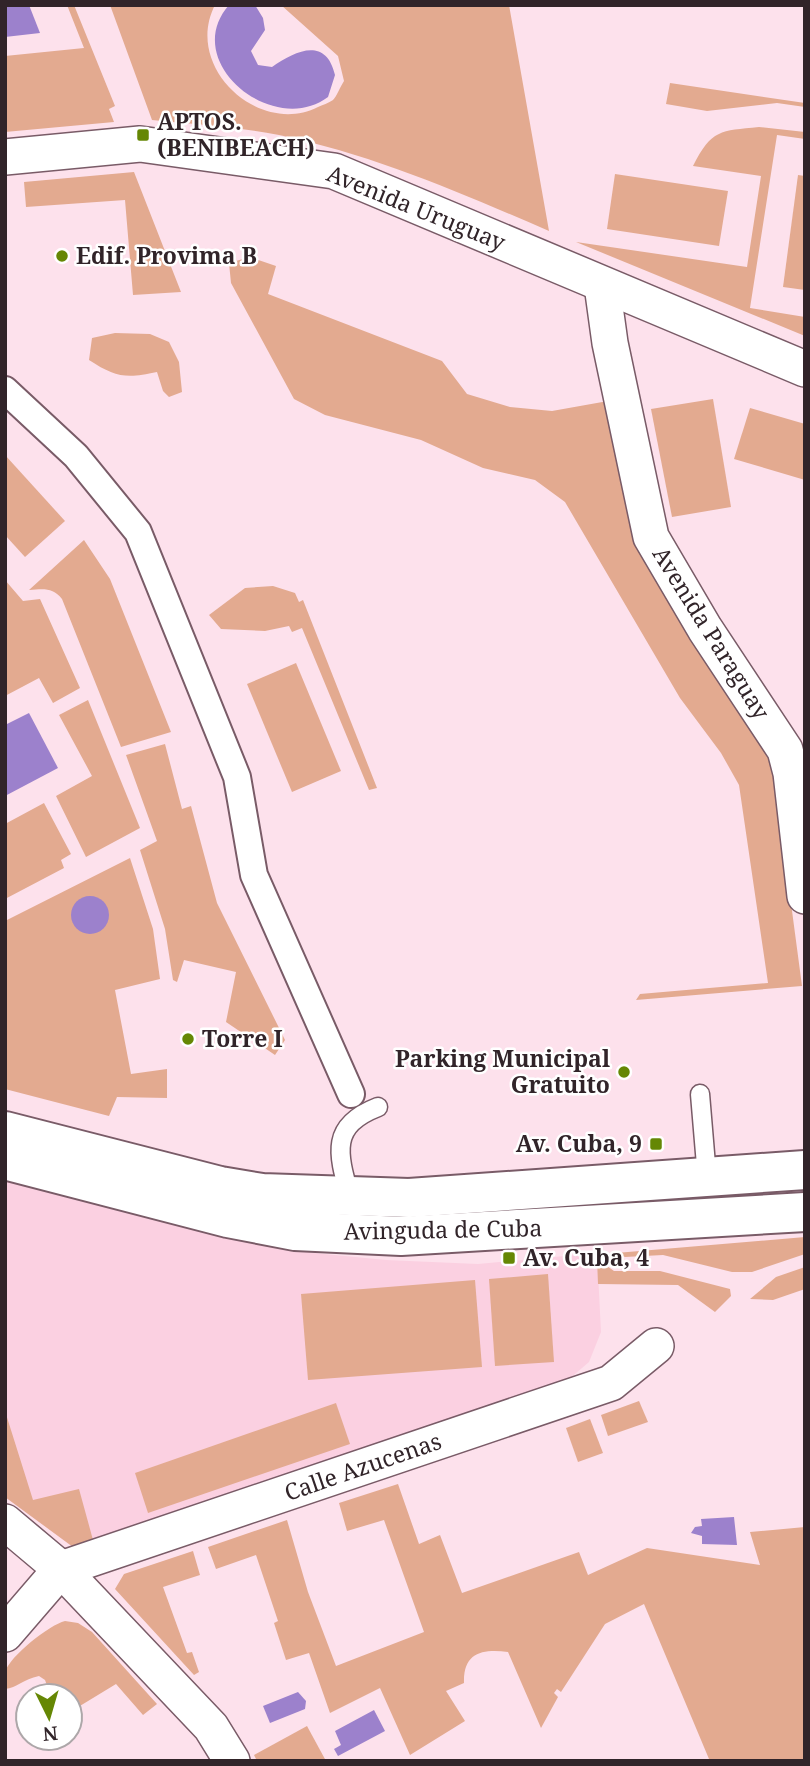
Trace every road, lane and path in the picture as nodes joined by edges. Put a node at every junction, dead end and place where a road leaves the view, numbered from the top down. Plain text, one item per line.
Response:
1 (5, 157) edge
2 (602, 285) junction
3 (805, 369) edge
4 (5, 390) edge
5 (805, 896) edge
6 (351, 1094) dead end
7 (700, 1094) dead end
8 (378, 1107) dead end
9 (5, 1131) edge
10 (5, 1160) edge
11 (796, 1168) edge
12 (707, 1177) junction
13 (350, 1197) junction
14 (805, 1212) edge
15 (656, 1346) dead end
16 (5, 1522) edge
17 (61, 1569) junction
18 (5, 1634) edge
19 (232, 1761) edge

1 - 2 street, Avenida Uruguay
2 - 3 street, Avenida Uruguay
2 - 5 street, Avenida Paraguay
4 - 6 street
7 - 12 lane
8 - 13 lane
9 - 13 main road, Avinguda de Cuba
10 - 14 main road, Avinguda de Cuba
11 - 12 main road, Avinguda de Cuba
12 - 13 main road, Avinguda de Cuba
15 - 17 street, Calle Azucenas
16 - 17 street
17 - 18 street
17 - 19 street

